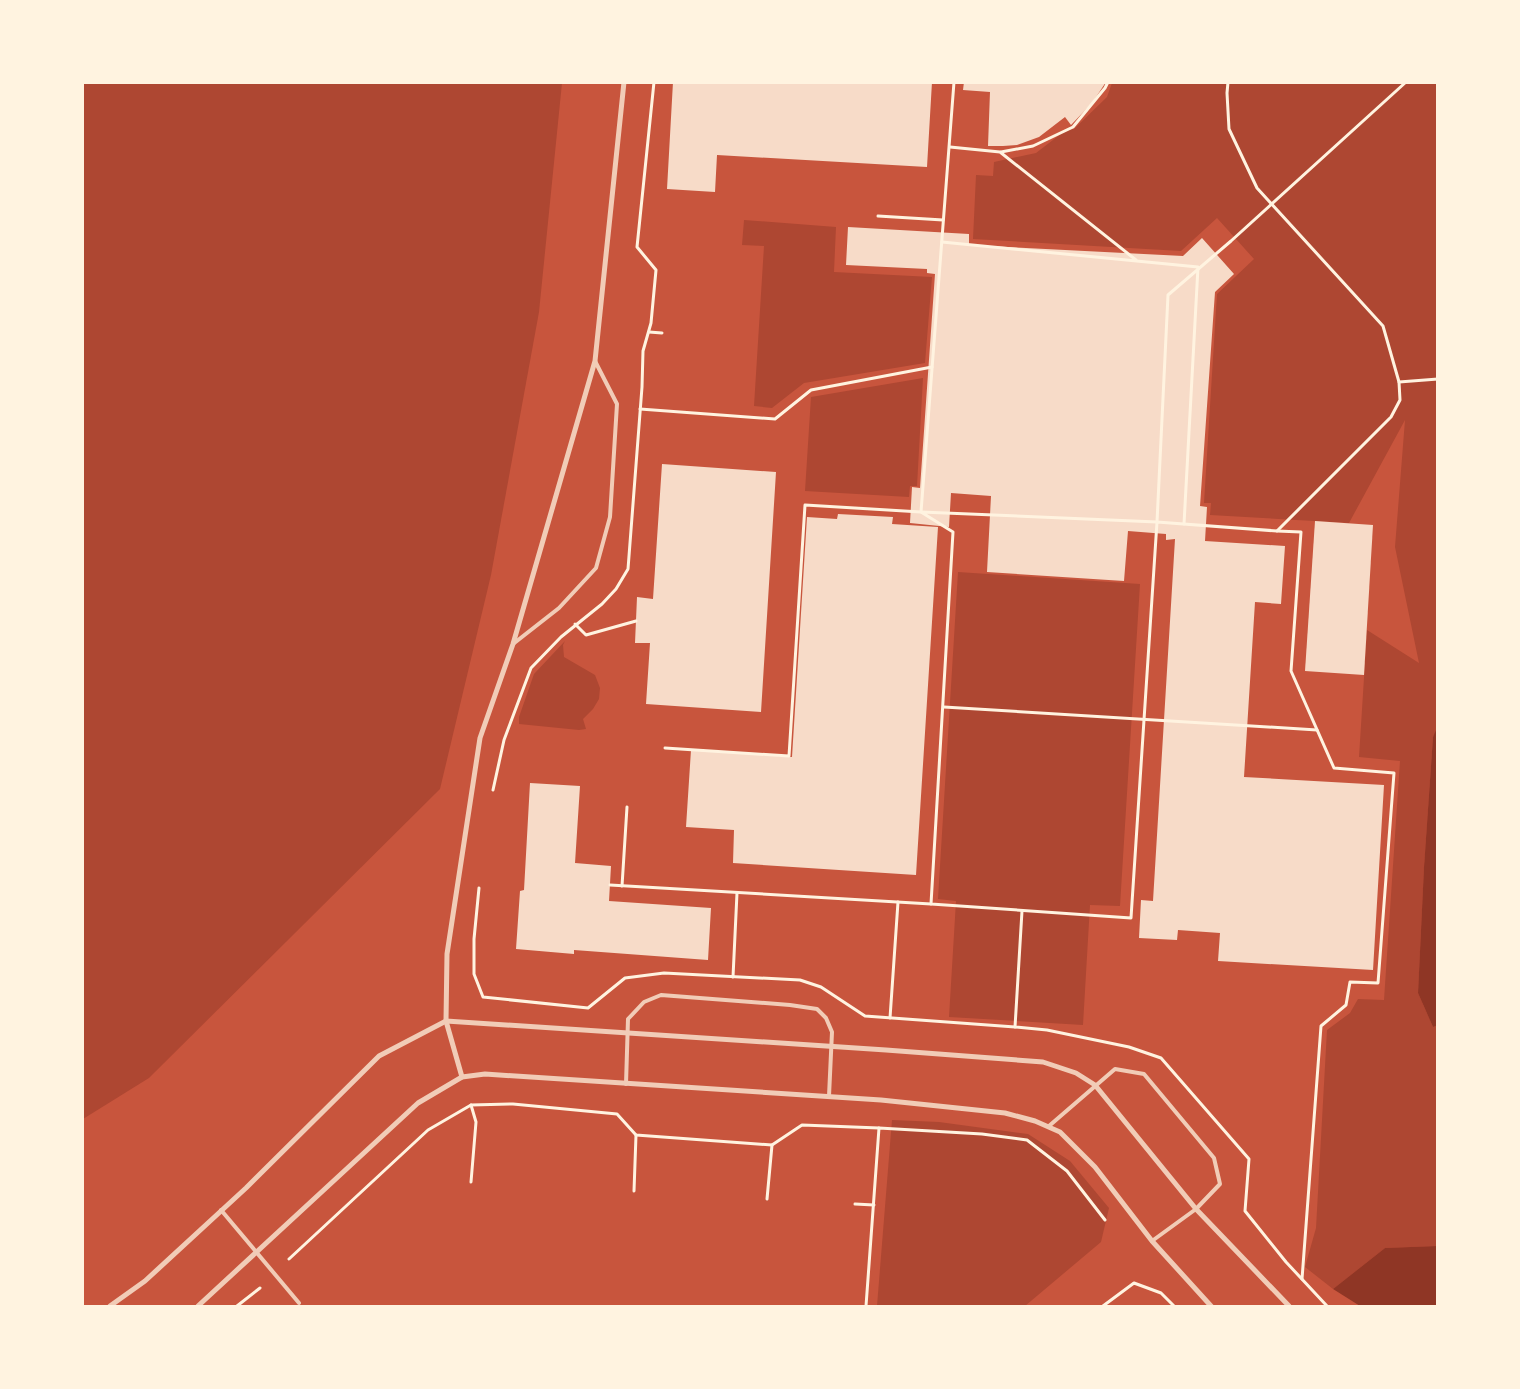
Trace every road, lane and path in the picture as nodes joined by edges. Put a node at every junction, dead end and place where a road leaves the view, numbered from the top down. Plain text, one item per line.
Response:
1 (624, 82) edge
2 (654, 82) edge
3 (954, 82) edge
4 (1108, 82) edge
5 (1228, 82) edge
6 (1406, 82) edge
7 (950, 147) junction
8 (1000, 152) junction
9 (878, 216) dead end
10 (944, 220) junction
11 (942, 242) junction
12 (1136, 261) junction
13 (649, 332) junction
14 (662, 333) dead end
15 (594, 361) junction
16 (932, 367) junction
17 (1438, 379) edge
18 (1399, 382) junction
19 (640, 409) junction
20 (922, 512) junction
21 (1157, 522) junction
22 (1184, 524) junction
23 (1277, 531) junction
24 (636, 621) dead end
25 (575, 624) junction
26 (513, 644) junction
27 (944, 707) junction
28 (1144, 720) junction
29 (1318, 730) junction
30 (665, 748) dead end
31 (492, 798) dead end
32 (626, 806) dead end
33 (479, 883) dead end
34 (610, 885) dead end
35 (622, 886) junction
36 (737, 892) junction
37 (898, 902) junction
38 (931, 904) junction
39 (733, 976) junction
40 (733, 1000) junction
41 (890, 1018) junction
42 (446, 1021) junction
43 (1015, 1027) dead end
44 (628, 1032) junction
45 (832, 1047) junction
46 (462, 1077) junction
47 (626, 1084) junction
48 (1095, 1085) junction
49 (828, 1096) junction
50 (472, 1104) junction
51 (1049, 1126) junction
52 (879, 1128) junction
53 (636, 1135) junction
54 (772, 1145) junction
55 (471, 1182) dead end
56 (634, 1191) dead end
57 (767, 1199) dead end
58 (855, 1204) dead end
59 (874, 1205) junction
60 (1196, 1209) junction
61 (221, 1210) junction
62 (1105, 1220) dead end
63 (1152, 1241) junction
64 (257, 1253) junction
65 (289, 1259) dead end
66 (1302, 1279) dead end
67 (260, 1288) dead end
68 (298, 1303) dead end
69 (110, 1306) edge
70 (198, 1306) edge
71 (237, 1306) edge
72 (866, 1306) edge
73 (1103, 1306) edge
74 (1174, 1306) edge
75 (1211, 1306) edge
76 (1289, 1306) edge

1 - 15 street
2 - 13 path
3 - 7 path
4 - 8 path
5 - 18 path
6 - 21 path
7 - 8 path
7 - 10 path
8 - 12 path
9 - 10 path
10 - 11 path
11 - 12 path
11 - 16 path
12 - 22 path
13 - 14 path
13 - 19 path
15 - 26 street
15 - 26 lane
16 - 19 path
16 - 20 path
17 - 18 path
18 - 23 path
19 - 25 path
20 - 21 path
20 - 27 path
20 - 30 path
21 - 22 path
21 - 28 path
22 - 23 path
23 - 29 path
24 - 25 path
25 - 31 path
26 - 42 street
27 - 28 path
27 - 38 path
28 - 29 path
28 - 38 path
29 - 66 path
32 - 35 path
33 - 39 path
34 - 35 path
35 - 36 path
36 - 37 path
36 - 39 path
37 - 38 path
37 - 41 path
39 - 40 path
39 - 41 path
40 - 44 lane
40 - 45 lane
41 - 43 path
42 - 44 street
42 - 46 street
42 - 61 street
44 - 45 street
44 - 47 lane
45 - 48 street
45 - 49 lane
46 - 47 street
46 - 64 street
47 - 49 street
48 - 51 lane
48 - 60 street
48 - 60 lane
49 - 51 street
50 - 53 path
50 - 55 path
50 - 65 path
51 - 63 street
52 - 54 path
52 - 59 path
52 - 62 path
53 - 54 path
53 - 56 path
54 - 57 path
58 - 59 path
59 - 72 path
60 - 63 lane
60 - 76 street
61 - 64 lane
61 - 69 street
63 - 75 street
64 - 68 lane
64 - 70 street
67 - 71 path
73 - 74 path

